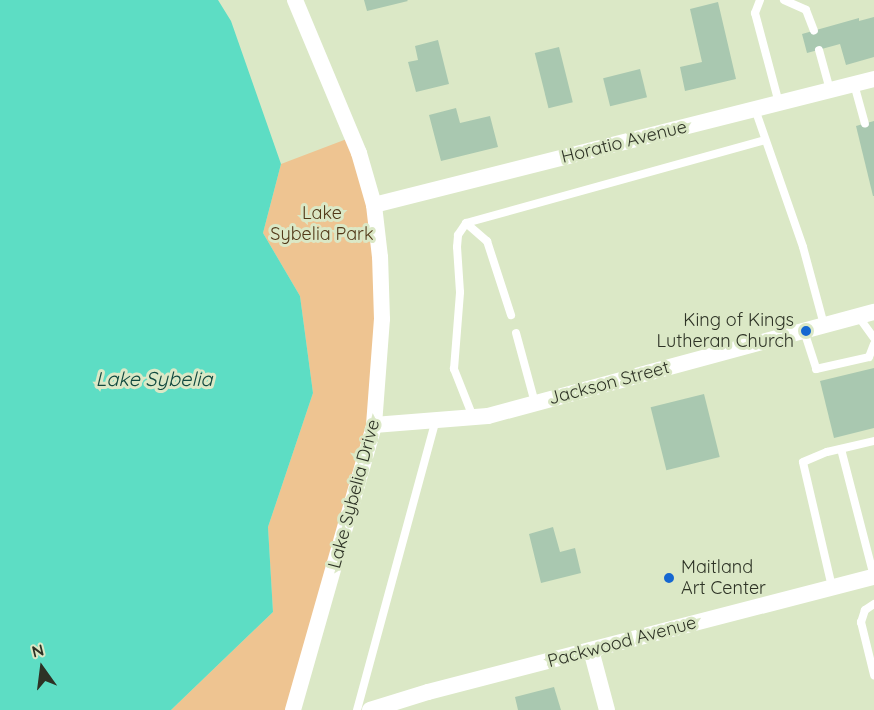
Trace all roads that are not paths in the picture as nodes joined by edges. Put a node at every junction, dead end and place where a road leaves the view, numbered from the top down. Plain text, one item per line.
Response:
1 (295, 0) edge
2 (760, 0) edge
3 (784, 0) edge
4 (814, 30) dead end
5 (819, 50) dead end
6 (874, 79) edge
7 (854, 84) junction
8 (830, 90) junction
9 (779, 103) junction
10 (755, 109) junction
11 (865, 124) dead end
12 (765, 140) junction
13 (374, 205) junction
14 (466, 223) junction
15 (866, 314) edge
16 (511, 315) dead end
17 (824, 325) junction
18 (804, 331) junction
19 (516, 333) dead end
20 (874, 339) edge
21 (874, 344) edge
22 (535, 403) junction
23 (473, 417) junction
24 (435, 422) junction
25 (375, 425) junction
26 (874, 441) edge
27 (841, 449) junction
28 (874, 577) edge
29 (832, 587) junction
30 (874, 604) edge
31 (591, 650) junction
32 (874, 675) edge
33 (293, 710) edge
34 (357, 710) edge
35 (370, 710) edge
36 (607, 710) edge

1 - 13 street, Lake Sybelia Drive
2 - 9 lane
3 - 4 lane
5 - 8 lane
6 - 7 street, Horatio Avenue
7 - 8 street, Horatio Avenue
7 - 11 lane
8 - 9 street, Horatio Avenue
9 - 10 street, Horatio Avenue
10 - 12 lane
10 - 13 street, Horatio Avenue
12 - 14 lane
12 - 17 lane
13 - 25 street, Lake Sybelia Drive
14 - 16 lane
14 - 23 lane
15 - 17 street, Jackson Street
15 - 20 lane
17 - 18 street, Jackson Street
18 - 21 lane
18 - 22 street, Jackson Street
19 - 22 lane
22 - 23 street, Jackson Street
23 - 24 street, Jackson Street
24 - 25 street, Jackson Street
24 - 34 lane
25 - 33 street, Lake Sybelia Drive
26 - 27 lane
27 - 28 lane
27 - 29 lane
28 - 29 street, Packwood Avenue
29 - 31 street, Packwood Avenue
30 - 32 lane
31 - 35 street, Packwood Avenue
31 - 36 street

